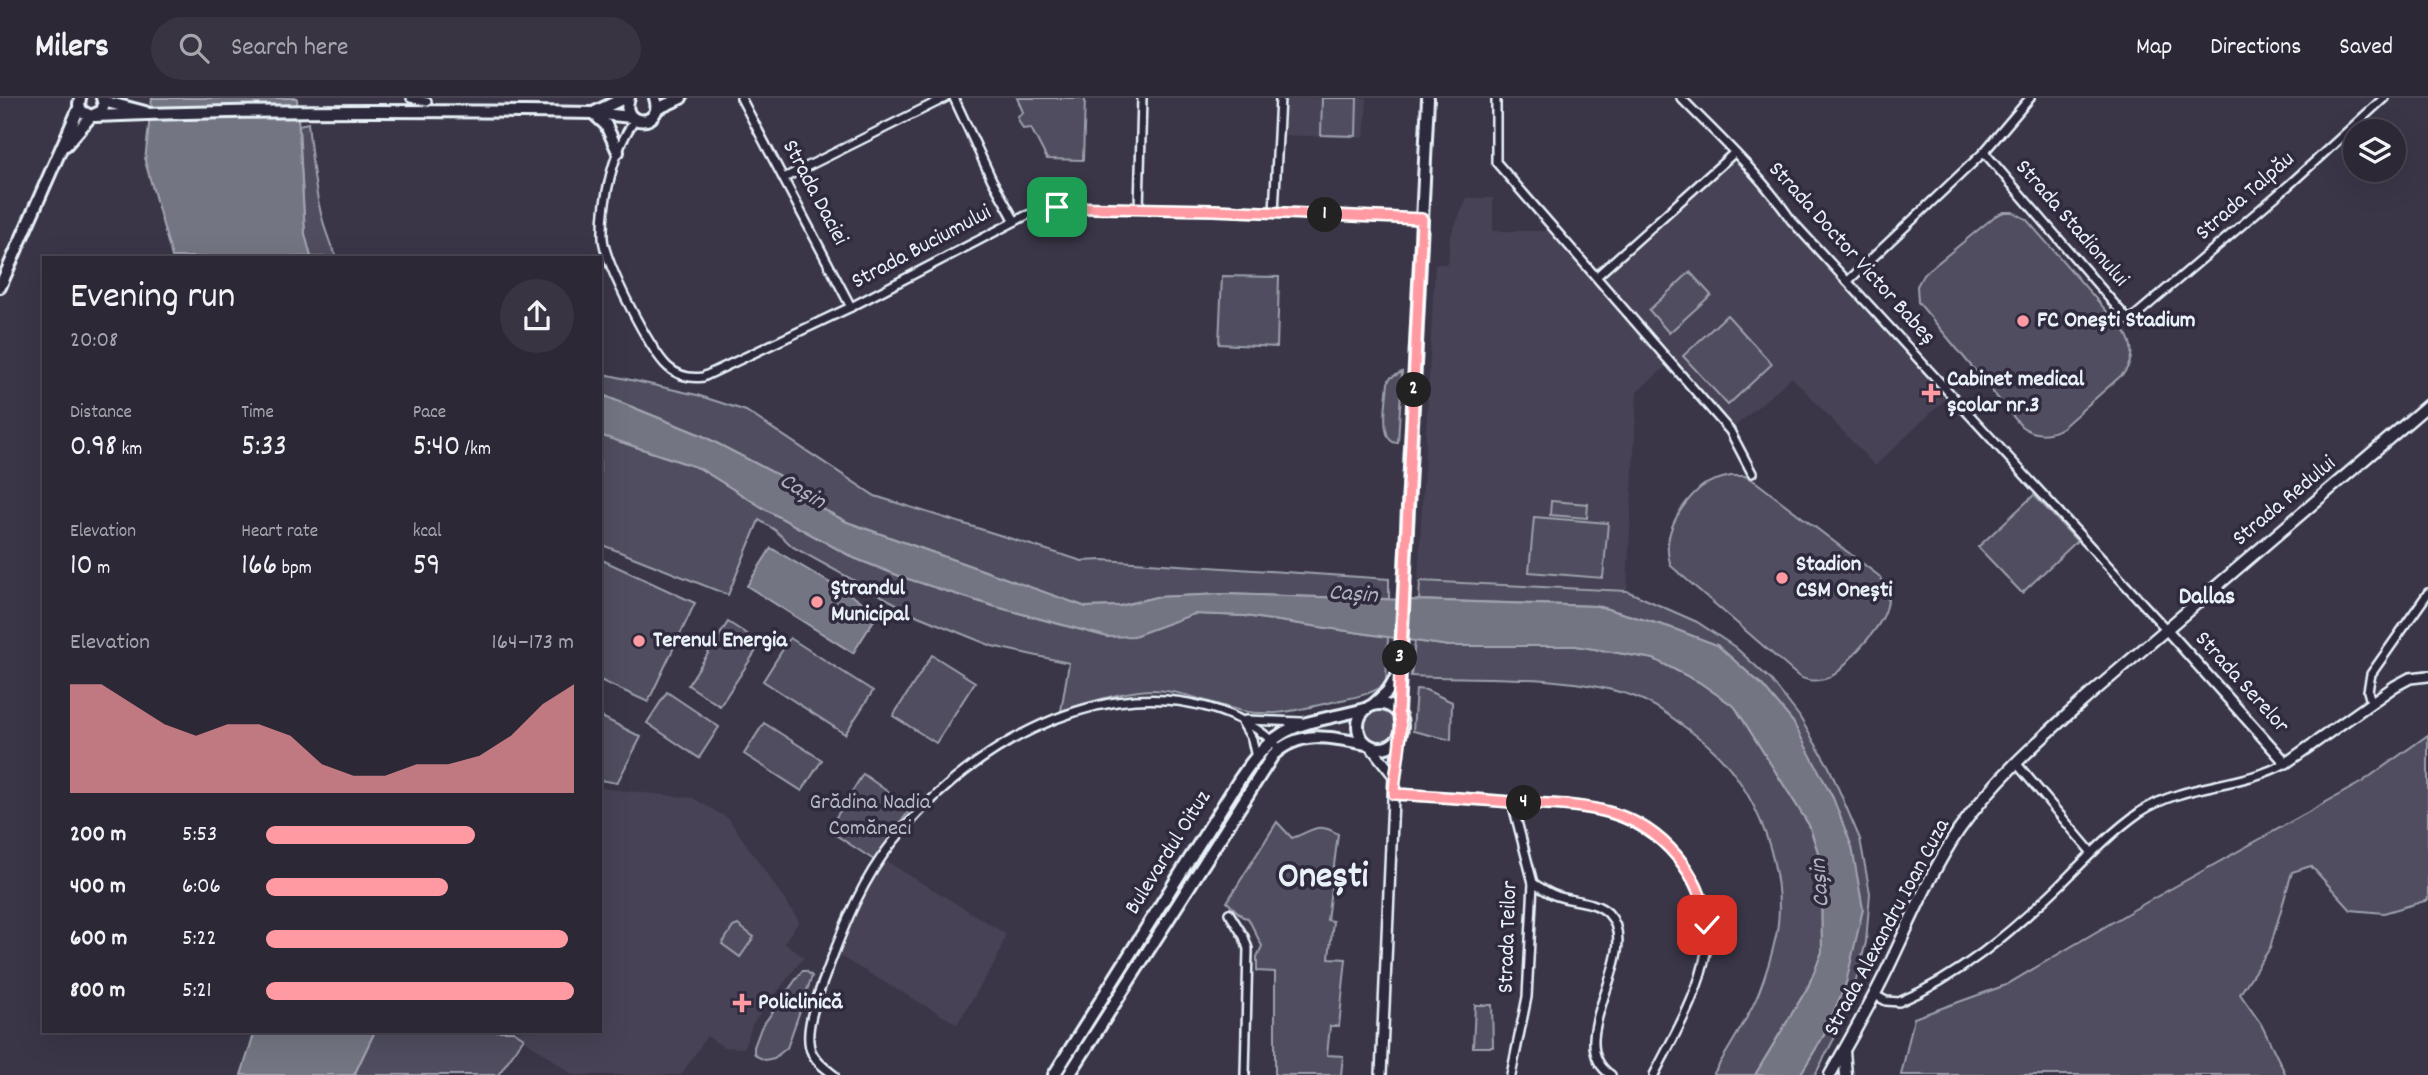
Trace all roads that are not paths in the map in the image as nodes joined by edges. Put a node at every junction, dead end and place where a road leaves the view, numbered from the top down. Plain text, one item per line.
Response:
1 (411, 98) edge
2 (627, 98) edge
3 (681, 98) edge
4 (741, 98) edge
5 (946, 98) edge
6 (954, 98) edge
7 (1142, 98) edge
8 (1280, 98) edge
9 (1428, 98) edge
10 (1496, 98) edge
11 (1681, 98) edge
12 (2030, 98) edge
13 (2384, 98) edge
14 (103, 99) edge
15 (427, 102) dead end
16 (605, 102) edge
17 (80, 103) edge
18 (656, 104) edge
19 (148, 113) junction
20 (593, 113) junction
21 (93, 116) junction
22 (633, 118) junction
23 (618, 152) junction
24 (1984, 152) junction
25 (1734, 153) junction
26 (56, 159) junction
27 (784, 178) junction
28 (1139, 208) junction
29 (1274, 212) junction
30 (1422, 219) junction
31 (1016, 221) junction
32 (1597, 276) junction
33 (1848, 281) junction
34 (0, 287) edge
35 (851, 307) junction
36 (2129, 321) joint
37 (2428, 405) edge
38 (1752, 472) dead end
39 (2428, 593) edge
40 (2166, 629) junction
41 (1399, 672) junction
42 (2428, 676) edge
43 (2371, 702) junction
44 (1369, 707) junction
45 (1398, 713) junction
46 (1239, 719) junction
47 (1308, 722) junction
48 (1400, 736) junction
49 (1276, 744) junction
50 (1369, 746) junction
51 (1256, 758) junction
52 (2286, 763) junction
53 (2017, 764) junction
54 (1243, 775) junction
55 (1394, 776) junction
56 (1254, 784) junction
57 (1394, 794) junction
58 (1512, 802) junction
59 (2092, 853) junction
60 (1533, 883) junction
61 (1229, 913) dead end
62 (1147, 927) junction
63 (1159, 934) junction
64 (1875, 995) junction
65 (1844, 1050) junction
66 (834, 1075) edge
67 (1054, 1075) edge
68 (1069, 1075) edge
69 (1245, 1075) edge
70 (1381, 1075) edge
71 (1511, 1075) edge
72 (1611, 1075) edge
73 (1654, 1075) edge
74 (1830, 1075) edge
75 (1846, 1075) edge

1 - 15 street
2 - 16 main road
2 - 22 main road
3 - 18 main road
4 - 27 street, Strada Daciei
5 - 27 street
6 - 31 street
7 - 28 street
8 - 29 street
9 - 30 main road
10 - 32 street
11 - 25 street, Strada Doctor Victor Babeș
12 - 24 street, Strada Stadionului
13 - 36 street, Strada Talpău
14 - 19 main road
14 - 21 main road
16 - 20 main road
17 - 21 main road
17 - 26 main road
18 - 22 main road
19 - 20 main road
19 - 21 main road
20 - 22 main road
20 - 23 main road
21 - 26 main road
22 - 23 street
23 - 35 street, Strada Buciumului
24 - 33 street, Strada Stadionului
24 - 36 street, Strada Stadionului
25 - 32 street
25 - 33 street, Strada Doctor Victor Babeș
26 - 34 main road
27 - 35 street, Strada Daciei
28 - 29 street, Strada Buciumului
28 - 31 street, Strada Buciumului
29 - 30 street, Strada Buciumului
30 - 41 main road
31 - 35 street, Strada Buciumului
32 - 38 street
33 - 40 street, Strada Doctor Victor Babeș
37 - 40 main road, Strada Redului
39 - 43 street
40 - 52 street, Strada Serelor
40 - 53 main road, Strada Alexandru Ioan Cuza
41 - 44 main road
41 - 45 main road
42 - 43 street, Strada Serelor
43 - 52 street, Strada Serelor
44 - 45 main road
44 - 47 main road, Bulevardul Oituz
44 - 50 main road
45 - 48 main road
46 - 47 street
46 - 49 street
46 - 51 street
46 - 66 street
47 - 49 main road, Bulevardul Oituz
48 - 50 main road
48 - 55 street
49 - 50 main road, Bulevardul Oituz
49 - 51 main road, Bulevardul Oituz
49 - 56 main road, Bulevardul Oituz
50 - 55 street
51 - 54 main road, Bulevardul Oituz
52 - 59 street
53 - 59 street
53 - 64 main road, Strada Alexandru Ioan Cuza
54 - 56 main road
54 - 62 main road, Bulevardul Oituz
55 - 57 street
56 - 63 main road, Bulevardul Oituz
57 - 58 street
57 - 70 street
58 - 60 street, Strada Teilor
58 - 73 street
59 - 64 street
60 - 71 street, Strada Teilor
60 - 72 street
61 - 69 street
62 - 63 street, Bulevardul Oituz
62 - 67 main road, Bulevardul Oituz
63 - 68 main road, Bulevardul Oituz
64 - 65 main road, Strada Alexandru Ioan Cuza
65 - 74 main road, Strada Alexandru Ioan Cuza
65 - 75 main road

